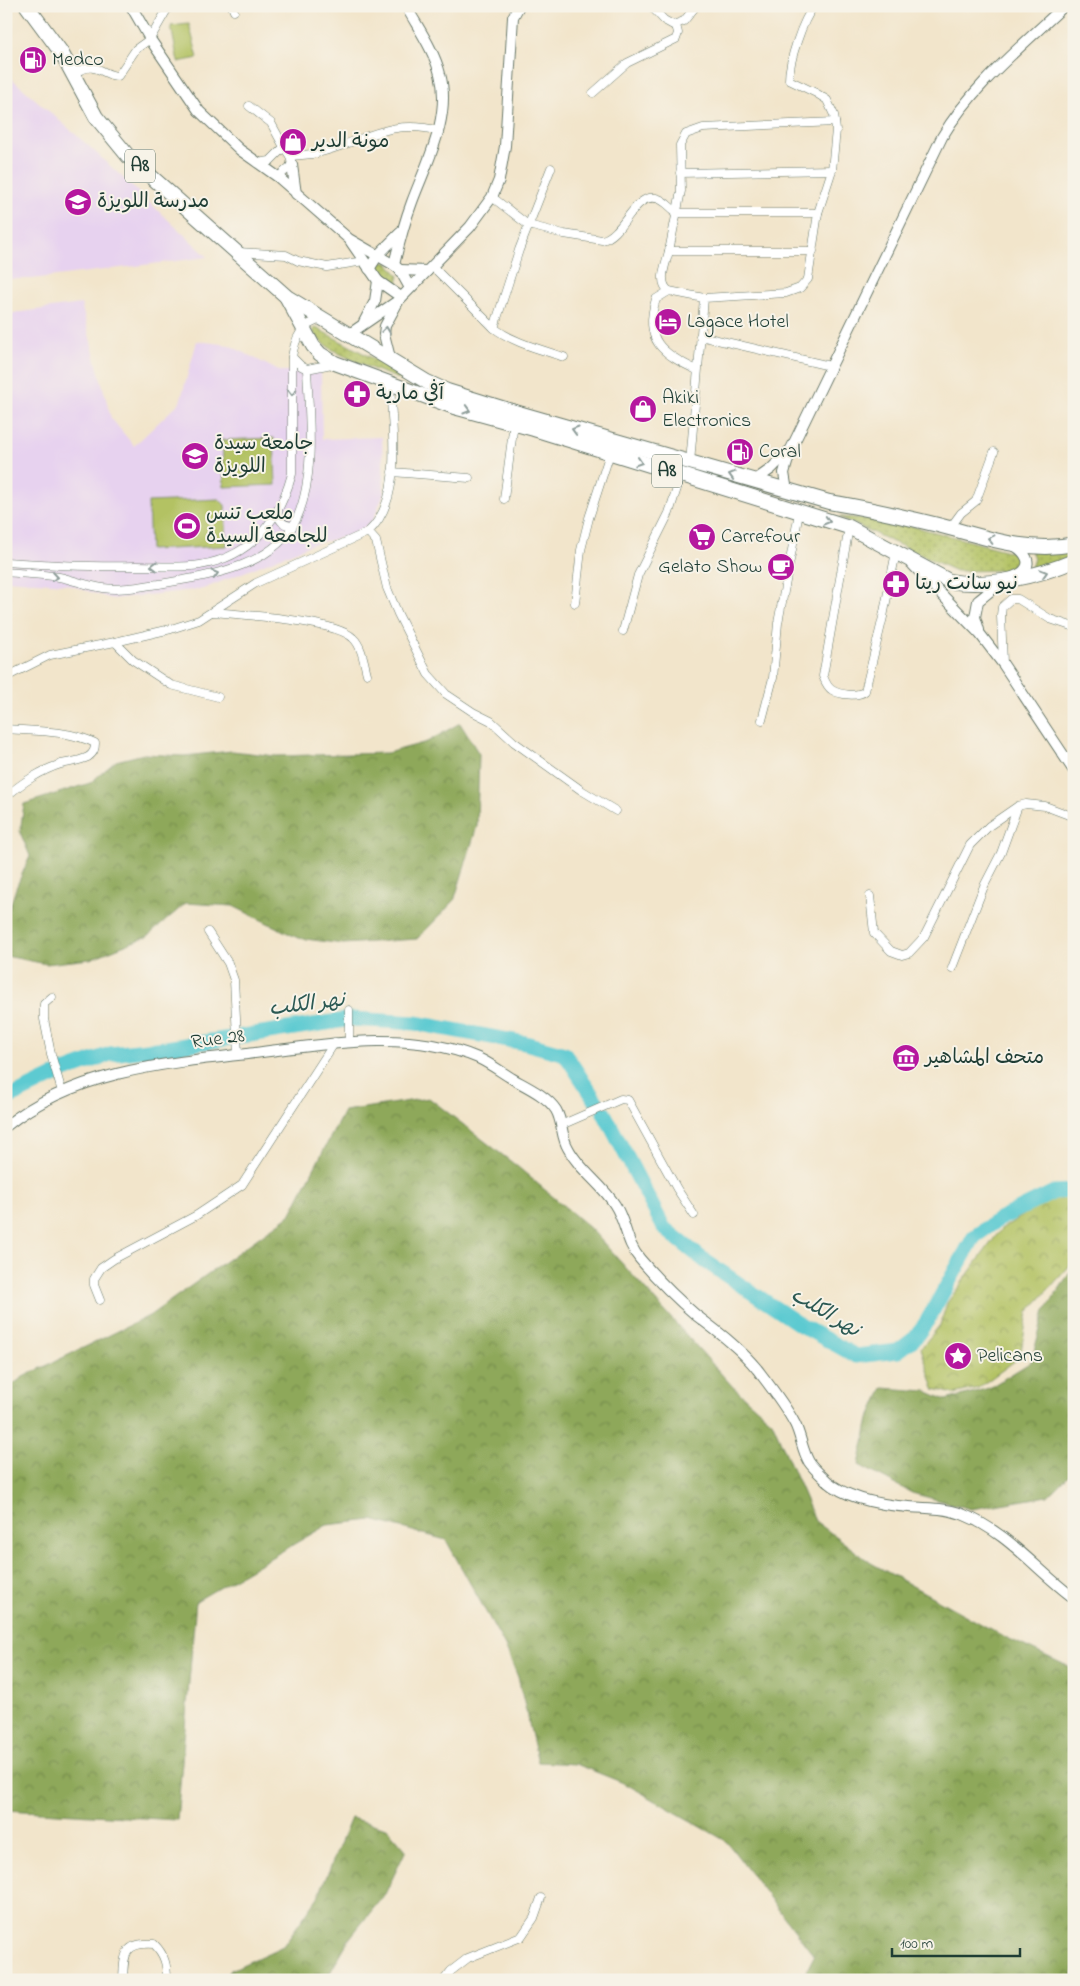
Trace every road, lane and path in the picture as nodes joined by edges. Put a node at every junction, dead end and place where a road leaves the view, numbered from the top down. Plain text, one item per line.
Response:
1 (27, 6) edge
2 (131, 6) edge
3 (169, 6) edge
4 (406, 6) edge
5 (520, 6) edge
6 (652, 6) edge
7 (696, 6) edge
8 (814, 6) edge
9 (1064, 6) edge
10 (512, 11) edge
11 (676, 25) junction
12 (150, 39) junction
13 (72, 74) junction
14 (593, 93) dead end
15 (249, 106) dead end
16 (835, 122) junction
17 (439, 131) junction
18 (281, 150) junction
19 (291, 160) junction
20 (257, 164) junction
21 (551, 168) dead end
22 (832, 170) junction
23 (680, 172) junction
24 (278, 177) junction
25 (296, 194) junction
26 (492, 197) junction
27 (678, 213) junction
28 (818, 213) junction
29 (528, 224) junction
30 (401, 232) junction
31 (349, 239) junction
32 (669, 251) junction
33 (813, 251) junction
34 (236, 252) junction
35 (378, 255) junction
36 (366, 265) junction
37 (397, 267) junction
38 (429, 268) junction
39 (378, 281) junction
40 (410, 288) junction
41 (669, 291) junction
42 (287, 297) junction
43 (400, 298) junction
44 (704, 298) junction
45 (322, 319) junction
46 (363, 325) junction
47 (494, 328) junction
48 (303, 329) junction
49 (348, 335) junction
50 (700, 336) junction
51 (292, 357) junction
52 (564, 357) dead end
53 (391, 362) junction
54 (335, 363) junction
55 (830, 366) junction
56 (308, 369) junction
57 (697, 370) junction
58 (390, 385) junction
59 (514, 424) junction
60 (791, 449) junction
61 (994, 452) dead end
62 (610, 453) junction
63 (690, 463) junction
64 (392, 472) junction
65 (681, 476) junction
66 (470, 478) dead end
67 (754, 481) junction
68 (787, 491) junction
69 (504, 499) dead end
70 (278, 511) junction
71 (799, 513) junction
72 (292, 526) junction
73 (849, 527) junction
74 (950, 528) junction
75 (368, 532) junction
76 (1011, 544) junction
77 (1074, 544) edge
78 (900, 555) junction
79 (1074, 561) edge
80 (6, 562) edge
81 (6, 572) edge
82 (1006, 580) junction
83 (575, 603) dead end
84 (213, 612) junction
85 (1074, 627) edge
86 (623, 631) dead end
87 (980, 634) junction
88 (114, 642) junction
89 (1003, 664) junction
90 (367, 674) dead end
91 (6, 676) edge
92 (218, 697) dead end
93 (762, 720) dead end
94 (6, 729) edge
95 (1074, 771) edge
96 (6, 797) edge
97 (1018, 806) junction
98 (616, 811) dead end
99 (1074, 817) edge
100 (870, 896) dead end
101 (208, 932) dead end
102 (952, 968) dead end
103 (52, 997) dead end
104 (349, 1010) dead end
105 (350, 1041) junction
106 (335, 1042) junction
107 (238, 1055) junction
108 (61, 1089) junction
109 (561, 1125) junction
110 (6, 1126) edge
111 (694, 1215) dead end
112 (100, 1300) dead end
113 (1074, 1598) edge
114 (541, 1898) dead end
115 (123, 1980) edge
116 (168, 1980) edge
117 (444, 1980) edge

1 - 13 highway, A8
2 - 12 street
3 - 12 street
4 - 17 street
5 - 10 street
6 - 11 street
7 - 11 street
8 - 16 street
9 - 55 street
10 - 26 street
11 - 14 street
12 - 13 street
12 - 20 street
13 - 34 highway, A8
15 - 18 street
16 - 22 street
16 - 23 street
17 - 19 street
17 - 30 street
18 - 19 street
18 - 20 street
19 - 24 street
19 - 25 street
20 - 24 street
21 - 29 street
22 - 23 street
22 - 28 street
23 - 27 street
24 - 25 street
25 - 31 street
26 - 29 street
26 - 38 street
27 - 28 street
27 - 29 street
27 - 32 street
28 - 33 street
29 - 47 street
30 - 35 street
30 - 37 street
31 - 35 street
31 - 36 street
32 - 33 street
32 - 41 street
33 - 44 street
34 - 36 street
34 - 42 highway, A8
35 - 36 street
35 - 37 street
36 - 39 street
37 - 38 street
37 - 40 street
38 - 40 street
38 - 47 street
39 - 43 street
39 - 46 street
40 - 43 street
41 - 44 street
41 - 57 street
42 - 45 highway, A8
42 - 48 highway, A8
43 - 46 street
53 -> 43 street
44 - 50 street
45 - 48 street
45 - 49 highway, A8
46 - 49 street
47 - 52 street
48 - 51 street
48 - 54 highway, A8
49 - 53 highway, A8
50 - 55 street
50 - 57 street
51 - 56 street
51 -> 70 street
63 -> 53 highway, A8
54 - 56 street
54 - 58 highway, A8
55 - 60 street
56 - 72 street
57 - 63 street
58 -> 59 highway, A8
58 - 64 street
59 - 62 highway, A8
59 - 69 street
60 - 67 street
60 - 68 street
61 - 74 street
62 -> 65 highway, A8
62 - 83 street
67 -> 63 highway, A8
64 - 66 street
64 - 75 street
65 - 71 highway, A8
65 - 86 street
67 - 68 highway, A8
68 - 74 highway, A8
70 - 72 street
70 -> 80 street
71 -> 73 highway, A8
71 - 93 street
81 -> 72 street
73 - 78 highway, A8
73 - 78 street
76 -> 74 highway, A8
75 - 84 street
75 - 98 street
76 - 77 highway, A8
76 - 82 street
78 - 82 highway, A8
78 - 87 street
82 -> 79 highway, A8
82 - 87 street
84 - 88 street
84 - 90 street
85 - 89 street
87 - 89 street
88 - 91 street
88 - 92 street
89 - 95 street
94 - 96 street
97 - 99 street
97 - 100 street
97 - 102 street
101 - 107 street
103 - 108 street
104 - 105 street
105 - 106 street, Rue 28
105 - 109 street, Rue 28
106 - 107 street, Rue 28
106 - 112 street
107 - 108 street, Rue 28
108 - 110 street, Rue 28
109 - 111 street
109 - 113 street, Rue 28
114 - 117 street
115 - 116 street

